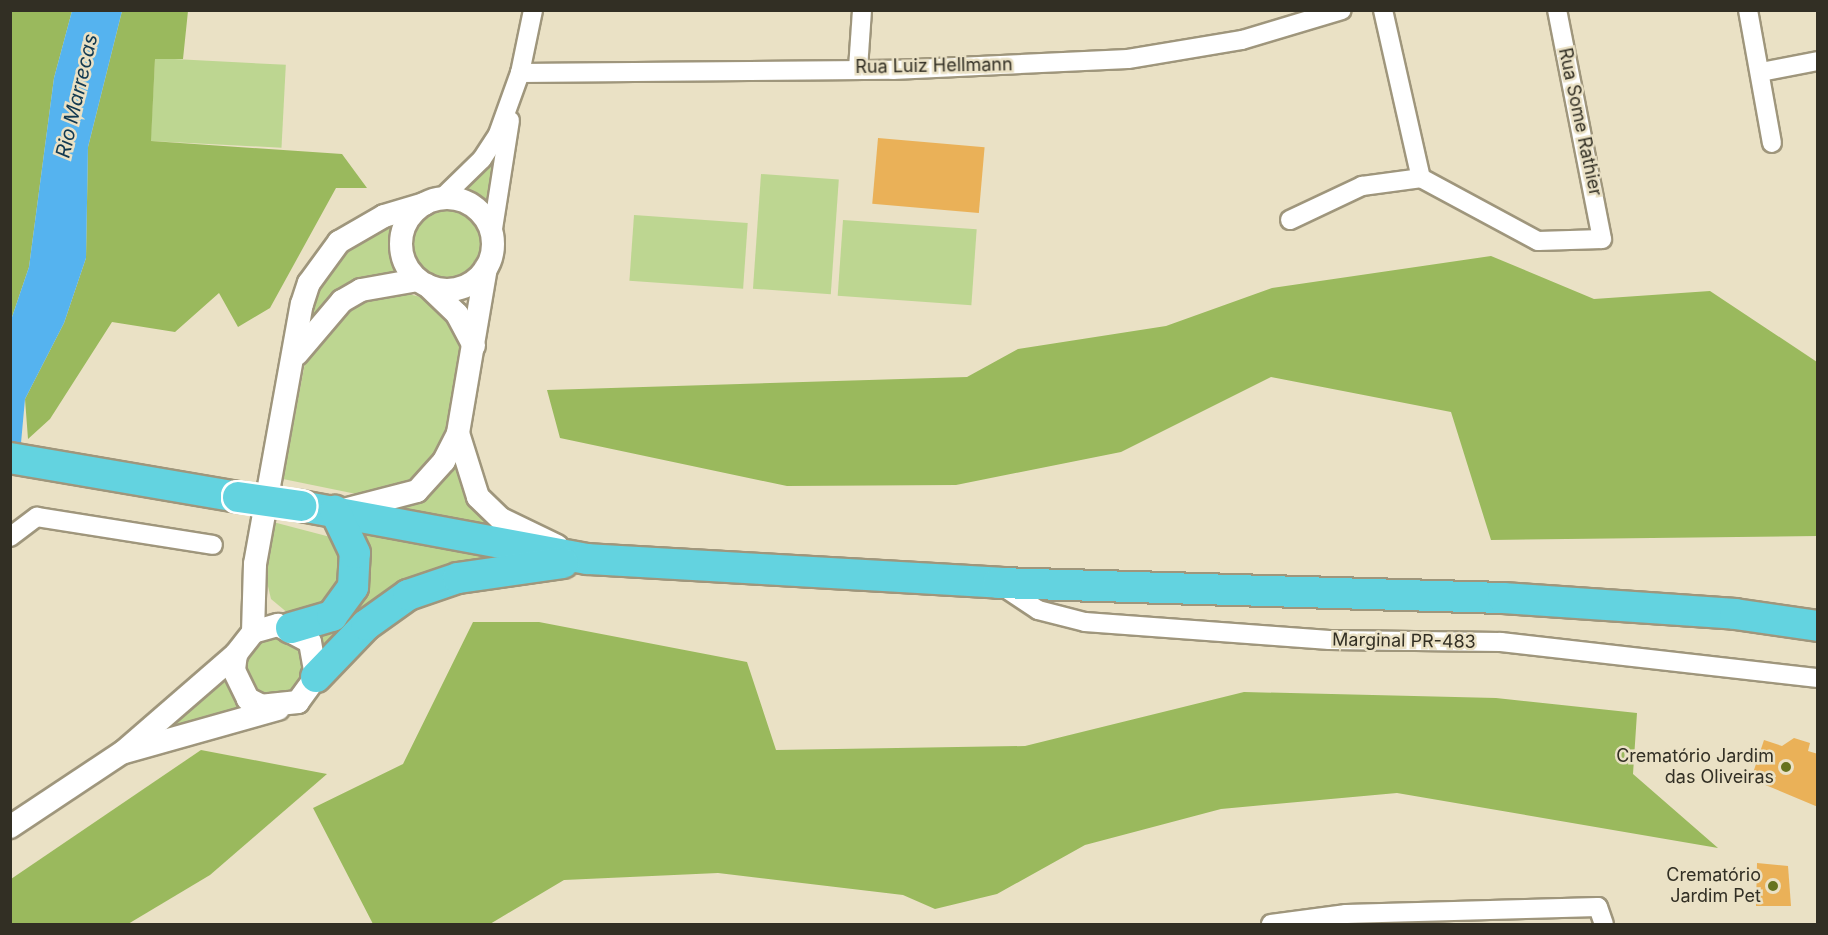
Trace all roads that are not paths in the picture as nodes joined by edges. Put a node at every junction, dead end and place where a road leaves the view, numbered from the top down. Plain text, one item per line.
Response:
1 (533, 10) edge
2 (862, 10) edge
3 (1342, 10) edge
4 (1383, 10) edge
5 (1557, 10) edge
6 (1748, 10) edge
7 (1818, 60) edge
8 (858, 69) junction
9 (1761, 72) junction
10 (520, 73) junction
11 (514, 94) junction
12 (1772, 142) dead end
13 (1421, 178) junction
14 (433, 201) junction
15 (1290, 220) dead end
16 (492, 235) junction
17 (486, 268) junction
18 (423, 283) junction
19 (474, 346) junction
20 (295, 358) junction
21 (458, 433) junction
22 (10, 458) edge
23 (335, 511) junction
24 (10, 537) edge
25 (213, 544) dead end
26 (587, 559) junction
27 (998, 583) junction
28 (1818, 626) edge
29 (291, 628) junction
30 (253, 632) junction
31 (236, 654) junction
32 (316, 676) junction
33 (1818, 678) edge
34 (278, 709) junction
35 (123, 752) junction
36 (10, 827) edge
37 (1412, 918) edge
38 (1271, 924) edge
39 (1604, 924) edge

1 - 10 street
2 - 8 street
3 - 8 street, Rua Luiz Hellmann
4 - 13 street
5 - 13 street, Rua Some Rathier
6 - 9 street
7 - 9 street
8 - 10 street, Rua Luiz Hellmann
9 - 12 street
10 - 11 street
11 - 14 street
11 - 16 street
13 - 15 street
14 - 16 street
14 - 18 street
14 - 20 street
16 - 17 street
17 - 18 street
17 - 19 street
18 - 19 street
18 - 20 street
19 - 21 street
20 - 30 street
21 - 23 street
21 - 26 street
22 - 23 highway, bridge
23 - 26 highway
23 - 29 highway
24 - 25 street
26 - 27 highway
26 - 32 highway
27 - 28 highway
27 - 33 street, Marginal PR-483
29 - 30 street
29 - 32 street
30 - 31 street
31 - 34 street
31 - 35 street
32 - 34 street
34 - 35 street
35 - 36 street
37 - 38 street
37 - 39 street

